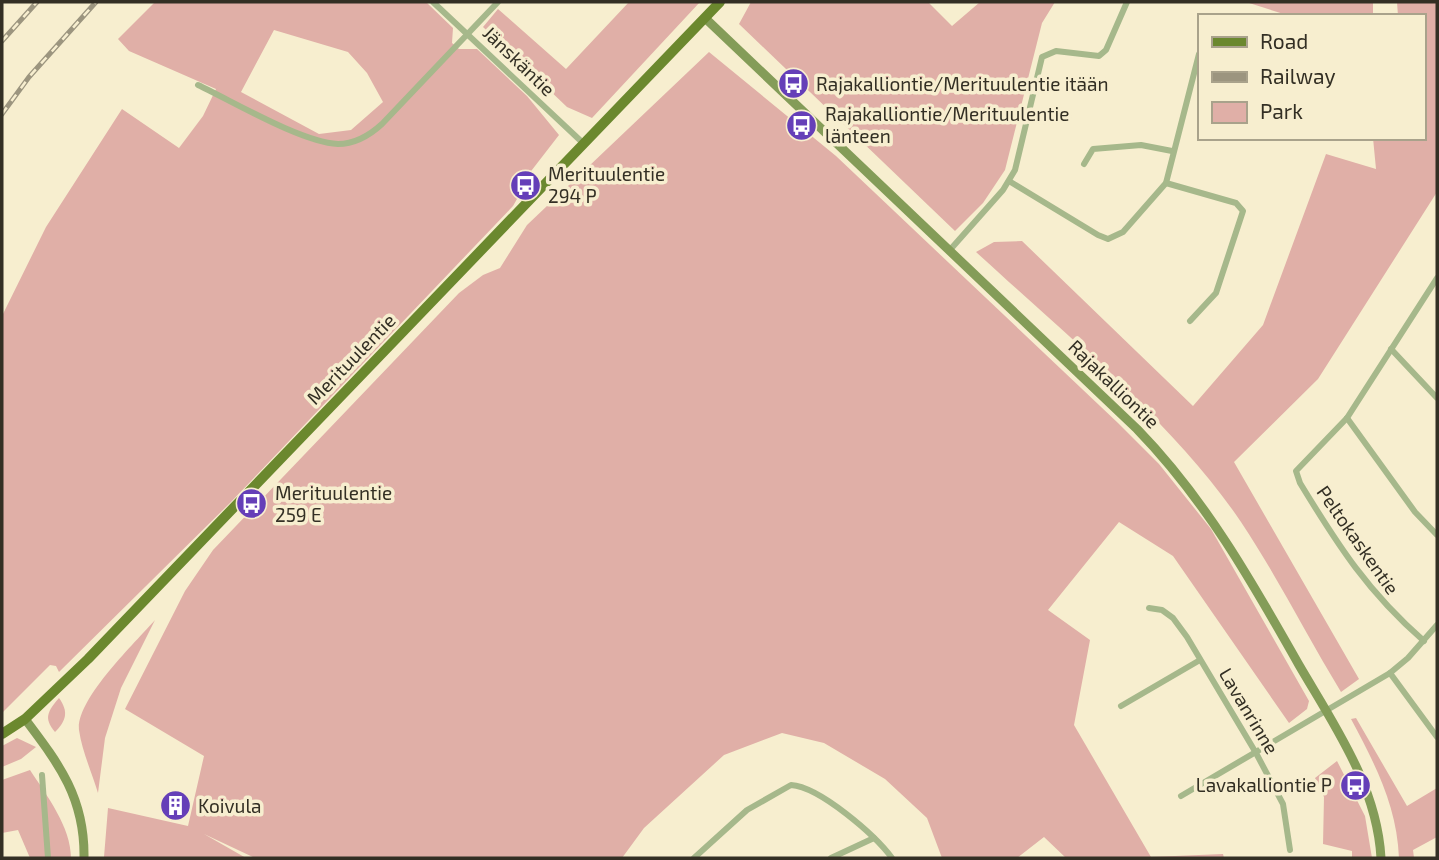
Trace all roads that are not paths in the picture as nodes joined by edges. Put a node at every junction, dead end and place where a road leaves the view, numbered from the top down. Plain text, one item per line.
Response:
1 (433, 2) edge
2 (498, 2) edge
3 (720, 2) edge
4 (1127, 2) edge
5 (705, 19) junction
6 (468, 33) junction
7 (1198, 58) edge
8 (198, 85) dead end
9 (583, 143) junction
10 (1172, 151) junction
11 (1084, 164) dead end
12 (1009, 181) junction
13 (1166, 183) junction
14 (949, 251) junction
15 (1437, 280) edge
16 (1190, 321) dead end
17 (1391, 349) junction
18 (1437, 398) edge
19 (1347, 418) junction
20 (1437, 535) edge
21 (1149, 608) dead end
22 (1437, 625) edge
23 (1424, 642) junction
24 (1200, 660) junction
25 (1390, 673) junction
26 (1121, 705) dead end
27 (1327, 713) junction
28 (25, 719) junction
29 (2, 734) edge
30 (1437, 737) edge
31 (1256, 753) junction
32 (43, 775) dead end
33 (1181, 796) dead end
34 (874, 838) junction
35 (1290, 850) dead end
36 (48, 858) edge
37 (84, 858) edge
38 (694, 858) edge
39 (831, 858) edge
40 (892, 858) edge
41 (1381, 858) edge

1 - 6 street, Jänskäntie
2 - 6 street
3 - 5 main road, Merituulentie
4 - 12 street
5 - 9 main road, Merituulentie
5 - 14 street, Rajakalliontie
6 - 8 street
6 - 9 street, Jänskäntie
7 - 10 street
9 - 28 main road, Merituulentie
10 - 11 street
10 - 13 street
12 - 13 street
12 - 14 street
13 - 16 street
14 - 27 street, Rajakalliontie
15 - 17 street, Peltokaskentie
17 - 18 street
17 - 19 street, Peltokaskentie
19 - 20 street
19 - 23 street, Peltokaskentie
21 - 24 street, Lavanrinne
22 - 23 street
23 - 25 street
24 - 26 street
24 - 31 street, Lavanrinne
25 - 27 street
25 - 30 street
27 - 31 street
27 - 41 street, Rajakalliontie
28 - 29 main road, Merituulentie
28 - 37 street
31 - 33 street
31 - 35 street, Lavanrinne
32 - 36 street
34 - 38 street
34 - 39 street
34 - 40 street

